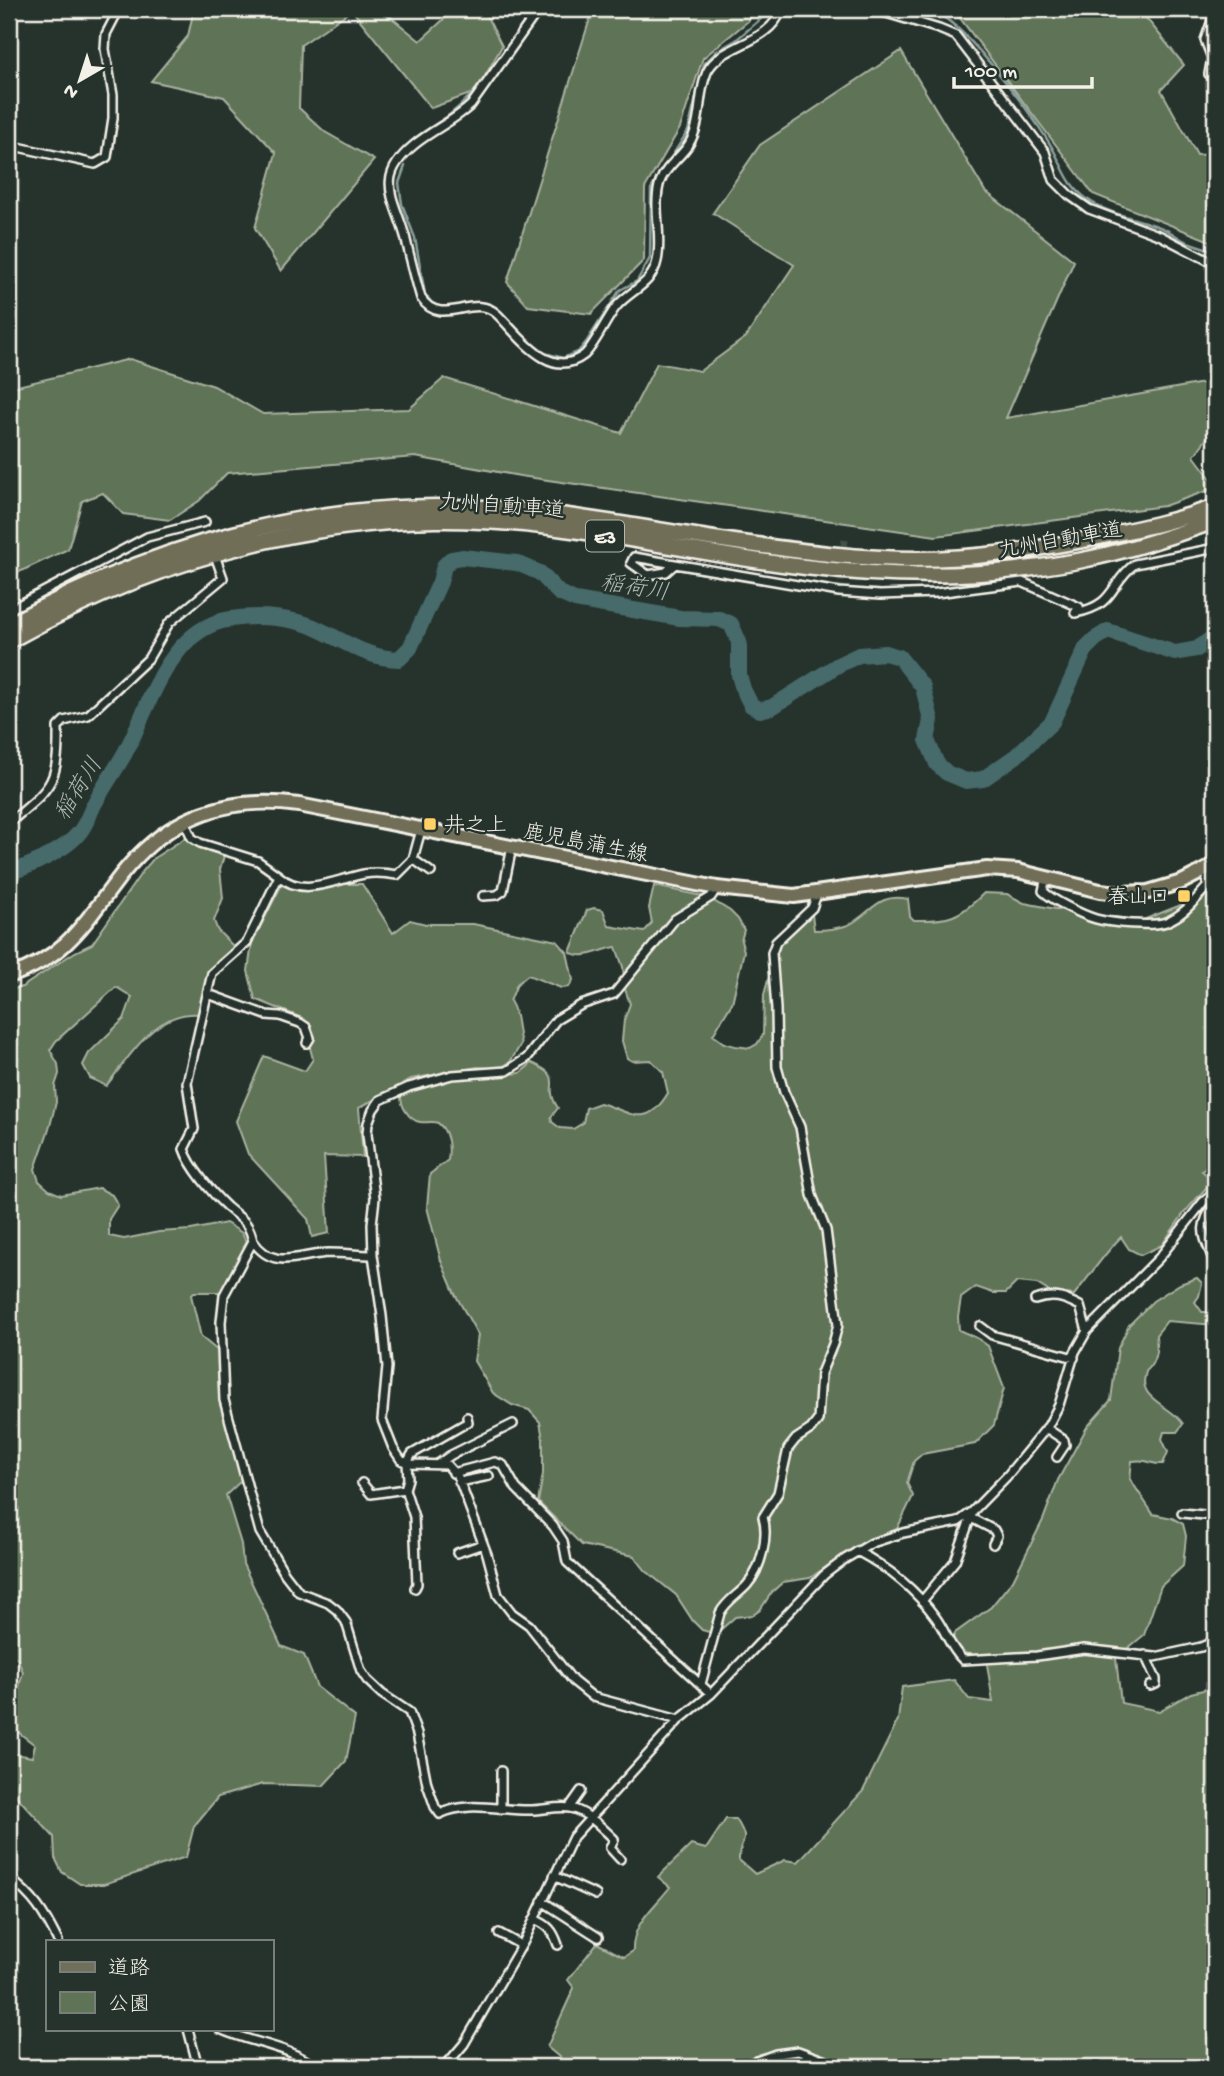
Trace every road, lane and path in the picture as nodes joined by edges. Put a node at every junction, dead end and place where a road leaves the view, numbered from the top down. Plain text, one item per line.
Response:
1 (119, 9) edge
2 (539, 9) edge
3 (782, 9) edge
4 (873, 9) edge
5 (1215, 12) edge
6 (1215, 77) edge
7 (9, 145) edge
8 (1215, 264) edge
9 (1215, 507) edge
10 (205, 522) dead end
11 (1215, 522) edge
12 (1215, 548) edge
13 (217, 561) dead end
14 (674, 565) junction
15 (9, 610) edge
16 (9, 625) edge
17 (9, 641) edge
18 (184, 821) junction
19 (9, 823) edge
20 (421, 830) junction
21 (512, 847) junction
22 (413, 859) junction
23 (1211, 868) edge
24 (431, 872) dead end
25 (279, 876) junction
26 (1046, 877) junction
27 (717, 888) junction
28 (817, 894) junction
29 (483, 896) dead end
30 (9, 976) edge
31 (208, 994) junction
32 (307, 1044) dead end
33 (1215, 1191) edge
34 (1215, 1202) edge
35 (253, 1241) junction
36 (373, 1255) junction
37 (1215, 1265) edge
38 (1035, 1300) dead end
39 (981, 1326) dead end
40 (1087, 1331) junction
41 (1074, 1358) junction
42 (467, 1417) dead end
43 (513, 1424) dead end
44 (1046, 1428) junction
45 (1057, 1457) dead end
46 (407, 1463) junction
47 (438, 1464) junction
48 (453, 1473) junction
49 (489, 1476) dead end
50 (459, 1482) junction
51 (362, 1483) dead end
52 (405, 1489) junction
53 (1182, 1513) dead end
54 (972, 1515) junction
55 (1215, 1516) edge
56 (1215, 1525) edge
57 (483, 1544) junction
58 (993, 1544) dead end
59 (857, 1551) junction
60 (457, 1553) dead end
61 (415, 1588) dead end
62 (1215, 1591) edge
63 (922, 1601) junction
64 (1215, 1641) edge
65 (1145, 1656) junction
66 (701, 1684) junction
67 (1150, 1686) dead end
68 (711, 1694) junction
69 (679, 1720) junction
70 (501, 1771) dead end
71 (581, 1791) dead end
72 (569, 1808) junction
73 (501, 1809) junction
74 (590, 1817) junction
75 (620, 1859) dead end
76 (554, 1876) junction
77 (9, 1878) edge
78 (596, 1895) dead end
79 (542, 1901) junction
80 (534, 1919) junction
81 (499, 1933) dead end
82 (598, 1937) dead end
83 (57, 1940) edge
84 (521, 1945) junction
85 (558, 1945) dead end
86 (188, 2030) edge
87 (222, 2030) edge
88 (444, 2066) edge
89 (198, 2067) edge
90 (316, 2067) edge
91 (457, 2067) edge
92 (740, 2067) edge
93 (842, 2067) edge

1 - 7 street
2 - 3 street
4 - 8 street
5 - 6 street
9 - 16 highway, 九州自動車道 / E3
10 - 15 street
11 - 17 highway, 九州自動車道 / E3
12 - 14 street
13 - 19 street
14 - 14 street
18 - 20 main road, 鹿児島蒲生線
18 - 25 street
18 - 30 main road, 鹿児島蒲生線
20 - 21 main road, 鹿児島蒲生線
20 - 22 street
21 - 27 main road, 鹿児島蒲生線
21 - 29 street
22 - 24 street
22 - 25 street
23 - 26 main road, 鹿児島蒲生線
23 - 26 street
25 - 31 street
26 - 28 main road, 鹿児島蒲生線
27 - 28 main road, 鹿児島蒲生線
27 - 36 street
28 - 66 street
31 - 32 street
31 - 35 street
33 - 40 street
34 - 37 street
35 - 36 street
35 - 73 street
36 - 46 street
38 - 40 street
39 - 41 street
40 - 41 street
41 - 44 street
42 - 46 street
43 - 47 street
44 - 45 street
44 - 54 street
46 - 47 street
46 - 52 street
47 - 48 street
48 - 50 street
48 - 66 street
49 - 50 street
50 - 57 street
51 - 52 street
52 - 61 street
53 - 55 street
54 - 58 street
54 - 59 street
54 - 63 street
56 - 62 street
57 - 60 street
57 - 69 street
59 - 63 street
59 - 68 street
63 - 65 street
64 - 65 street
65 - 67 street
66 - 68 street
68 - 69 street
69 - 74 street
70 - 73 street
71 - 72 street
72 - 73 street
72 - 74 street
74 - 75 street
74 - 76 street
76 - 78 street
76 - 79 street
77 - 83 street
79 - 80 street
79 - 82 street
80 - 84 street
80 - 85 street
81 - 84 street
84 - 88 street
86 - 89 street
87 - 90 street
88 - 91 street
92 - 93 street

